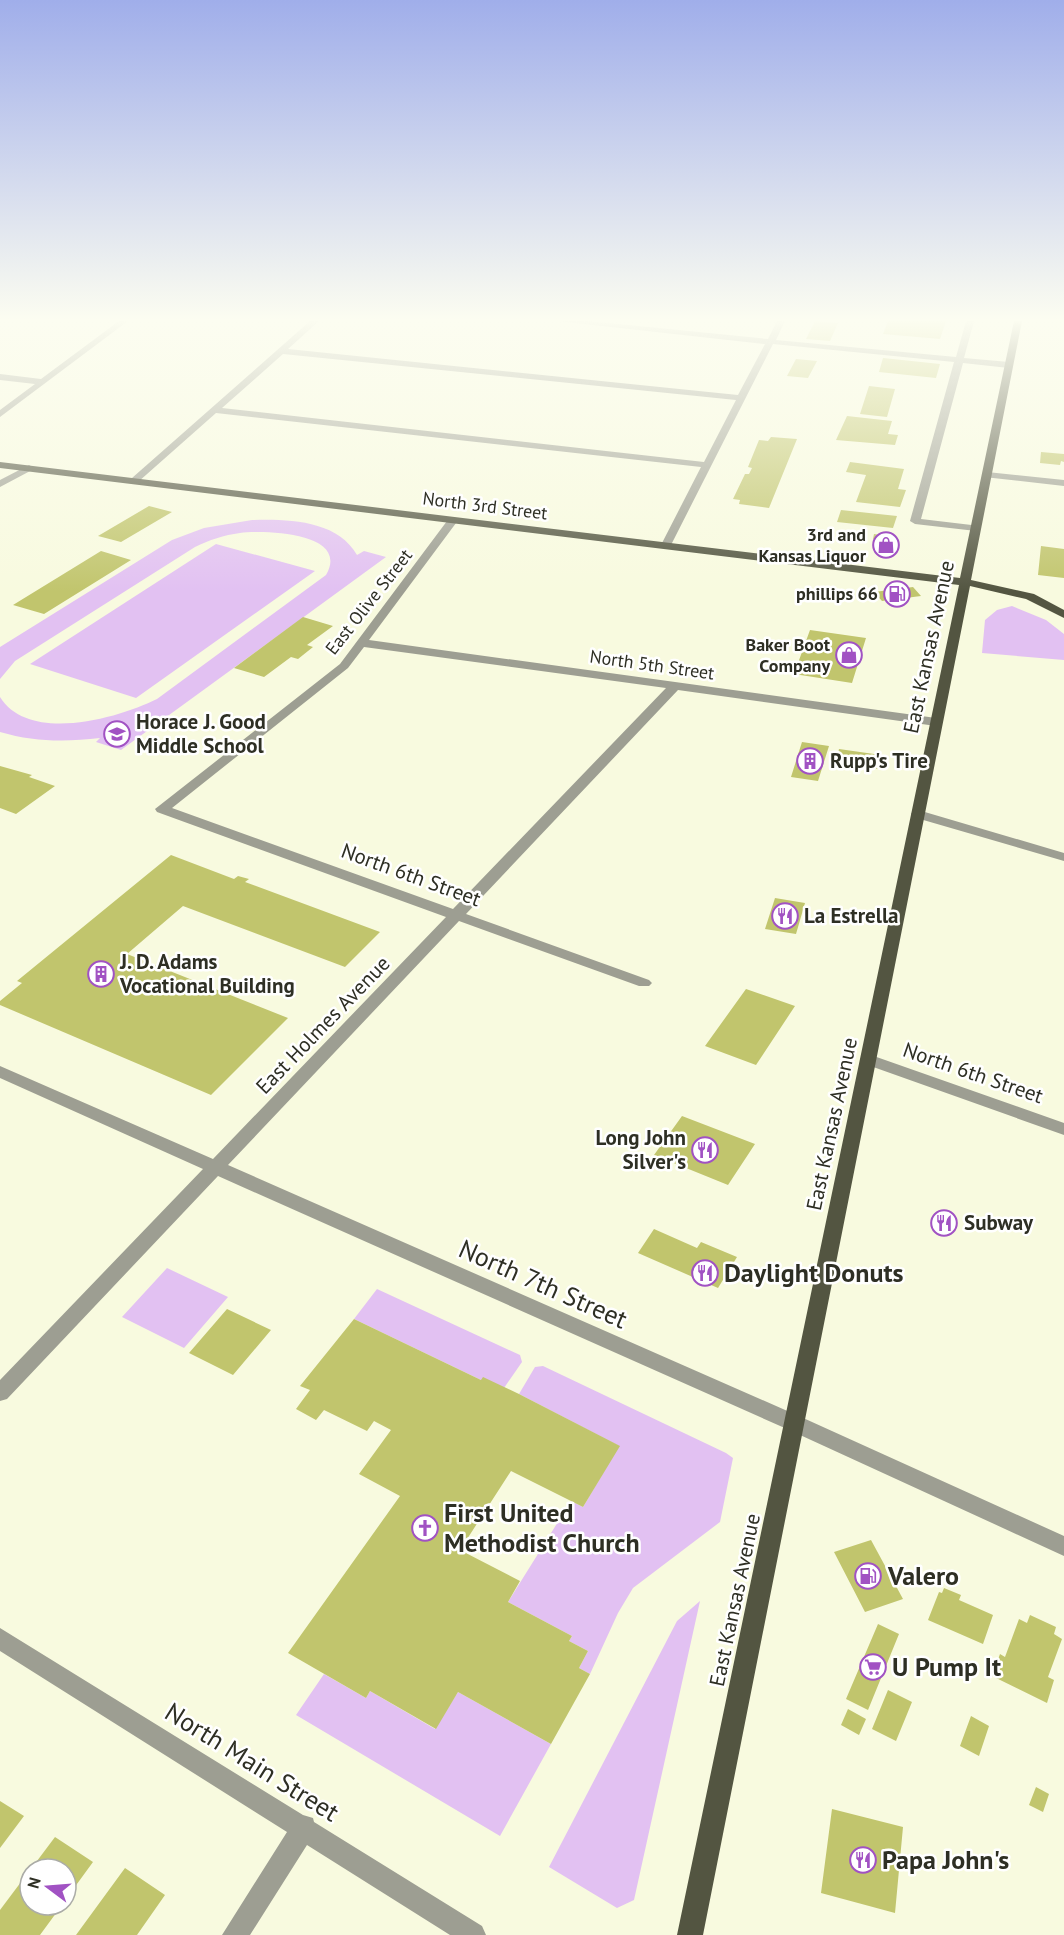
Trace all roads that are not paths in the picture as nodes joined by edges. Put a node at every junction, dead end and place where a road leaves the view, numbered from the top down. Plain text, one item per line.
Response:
1 (213, 411) edge
2 (226, 411) edge
3 (733, 411) edge
4 (946, 411) edge
5 (1000, 411) edge
6 (0, 465) edge
7 (706, 465) junction
8 (30, 468) junction
9 (987, 475) junction
10 (135, 480) junction
11 (1064, 483) edge
12 (0, 484) edge
13 (454, 519) junction
14 (976, 528) junction
15 (666, 545) junction
16 (965, 582) junction
17 (1064, 615) edge
18 (364, 643) junction
19 (675, 686) junction
20 (936, 722) junction
21 (162, 809) joint
22 (918, 814) junction
23 (1064, 857) edge
24 (457, 916) junction
25 (644, 982) dead end
26 (868, 1059) junction
27 (0, 1072) edge
28 (1064, 1128) edge
29 (215, 1168) junction
30 (0, 1393) edge
31 (794, 1423) junction
32 (1064, 1546) edge
33 (0, 1639) edge
34 (304, 1827) junction
35 (235, 1935) edge
36 (473, 1935) edge
37 (690, 1935) edge

1 - 10 street
2 - 7 street
3 - 7 street
4 - 14 street
5 - 9 main road, East Kansas Avenue
6 - 8 main road, North 3rd Street
7 - 15 street
8 - 10 main road, North 3rd Street
8 - 12 street
9 - 11 street
9 - 14 main road, East Kansas Avenue
10 - 13 main road, North 3rd Street
13 - 15 main road, North 3rd Street
13 - 18 street, East Olive Street
14 - 16 main road, East Kansas Avenue
15 - 16 main road, North 3rd Street
16 - 17 main road, North 3rd Street
16 - 20 main road, East Kansas Avenue
18 - 19 street, North 5th Street
18 - 21 street, East Olive Street
19 - 20 street, North 5th Street
19 - 24 street, East Holmes Avenue
20 - 22 main road, East Kansas Avenue
21 - 24 street, North 6th Street
22 - 23 street
22 - 26 main road, East Kansas Avenue
24 - 25 street, North 6th Street
24 - 29 street, East Holmes Avenue
26 - 28 street, North 6th Street
26 - 31 main road, East Kansas Avenue
27 - 29 street, North 7th Street
29 - 30 street, East Holmes Avenue
29 - 31 street, North 7th Street
31 - 32 street, North 7th Street
31 - 37 main road, East Kansas Avenue
33 - 34 street, North Main Street
34 - 35 street
34 - 36 street, North Main Street

